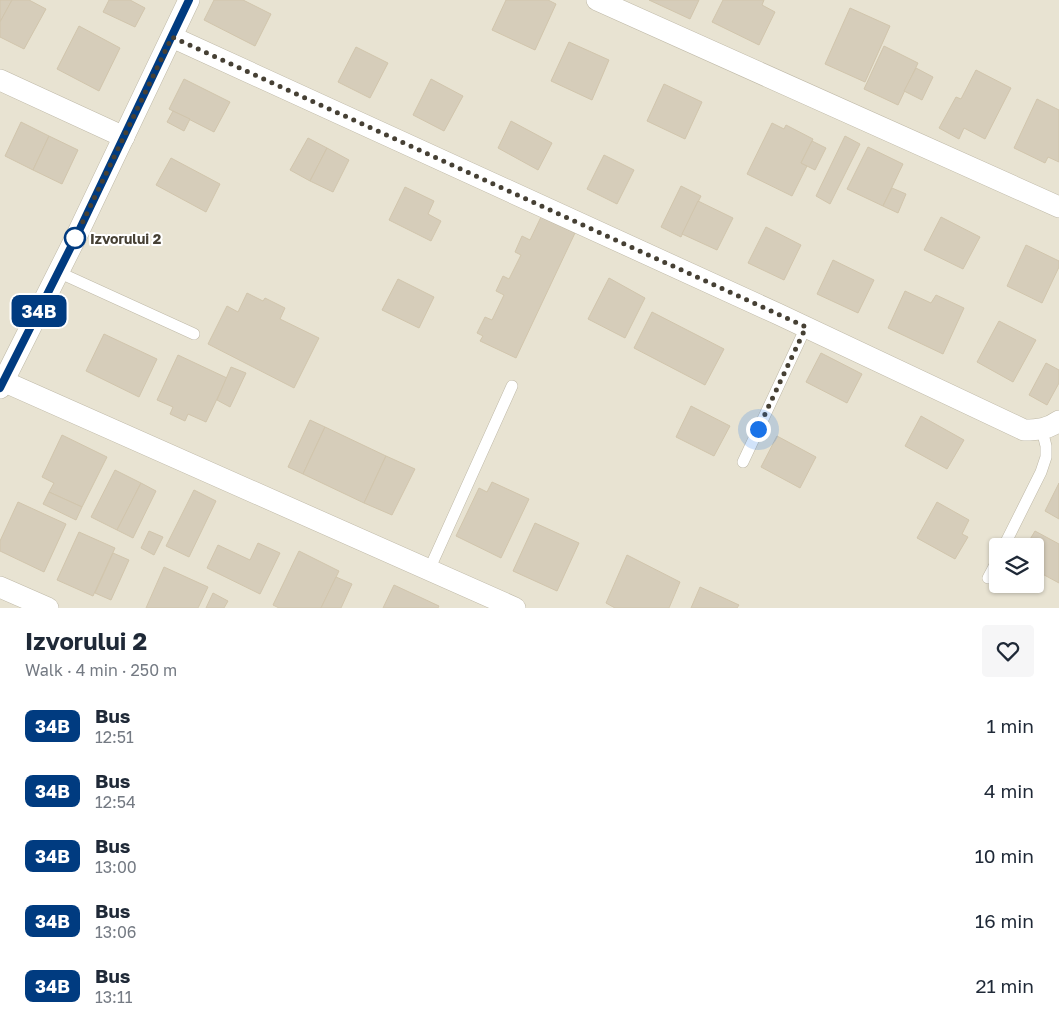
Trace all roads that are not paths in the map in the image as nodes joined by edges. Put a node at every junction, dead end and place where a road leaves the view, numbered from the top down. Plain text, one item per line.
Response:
1 (189, 0) edge
2 (597, 0) edge
3 (172, 37) junction
4 (0, 80) edge
5 (124, 137) junction
6 (1059, 207) edge
7 (58, 272) junction
8 (806, 327) junction
9 (194, 334) dead end
10 (2, 384) edge
11 (512, 386) dead end
12 (1050, 425) edge
13 (743, 462) dead end
14 (1008, 538) edge
15 (429, 570) junction
16 (0, 587) edge
17 (48, 608) edge
18 (515, 608) edge

1 - 3 street
2 - 6 street
3 - 5 street
3 - 8 street
4 - 5 street
5 - 7 street
7 - 9 lane
7 - 10 street
8 - 12 street
8 - 13 lane
10 - 15 street
11 - 15 lane
12 - 14 lane
15 - 18 street
16 - 17 street

